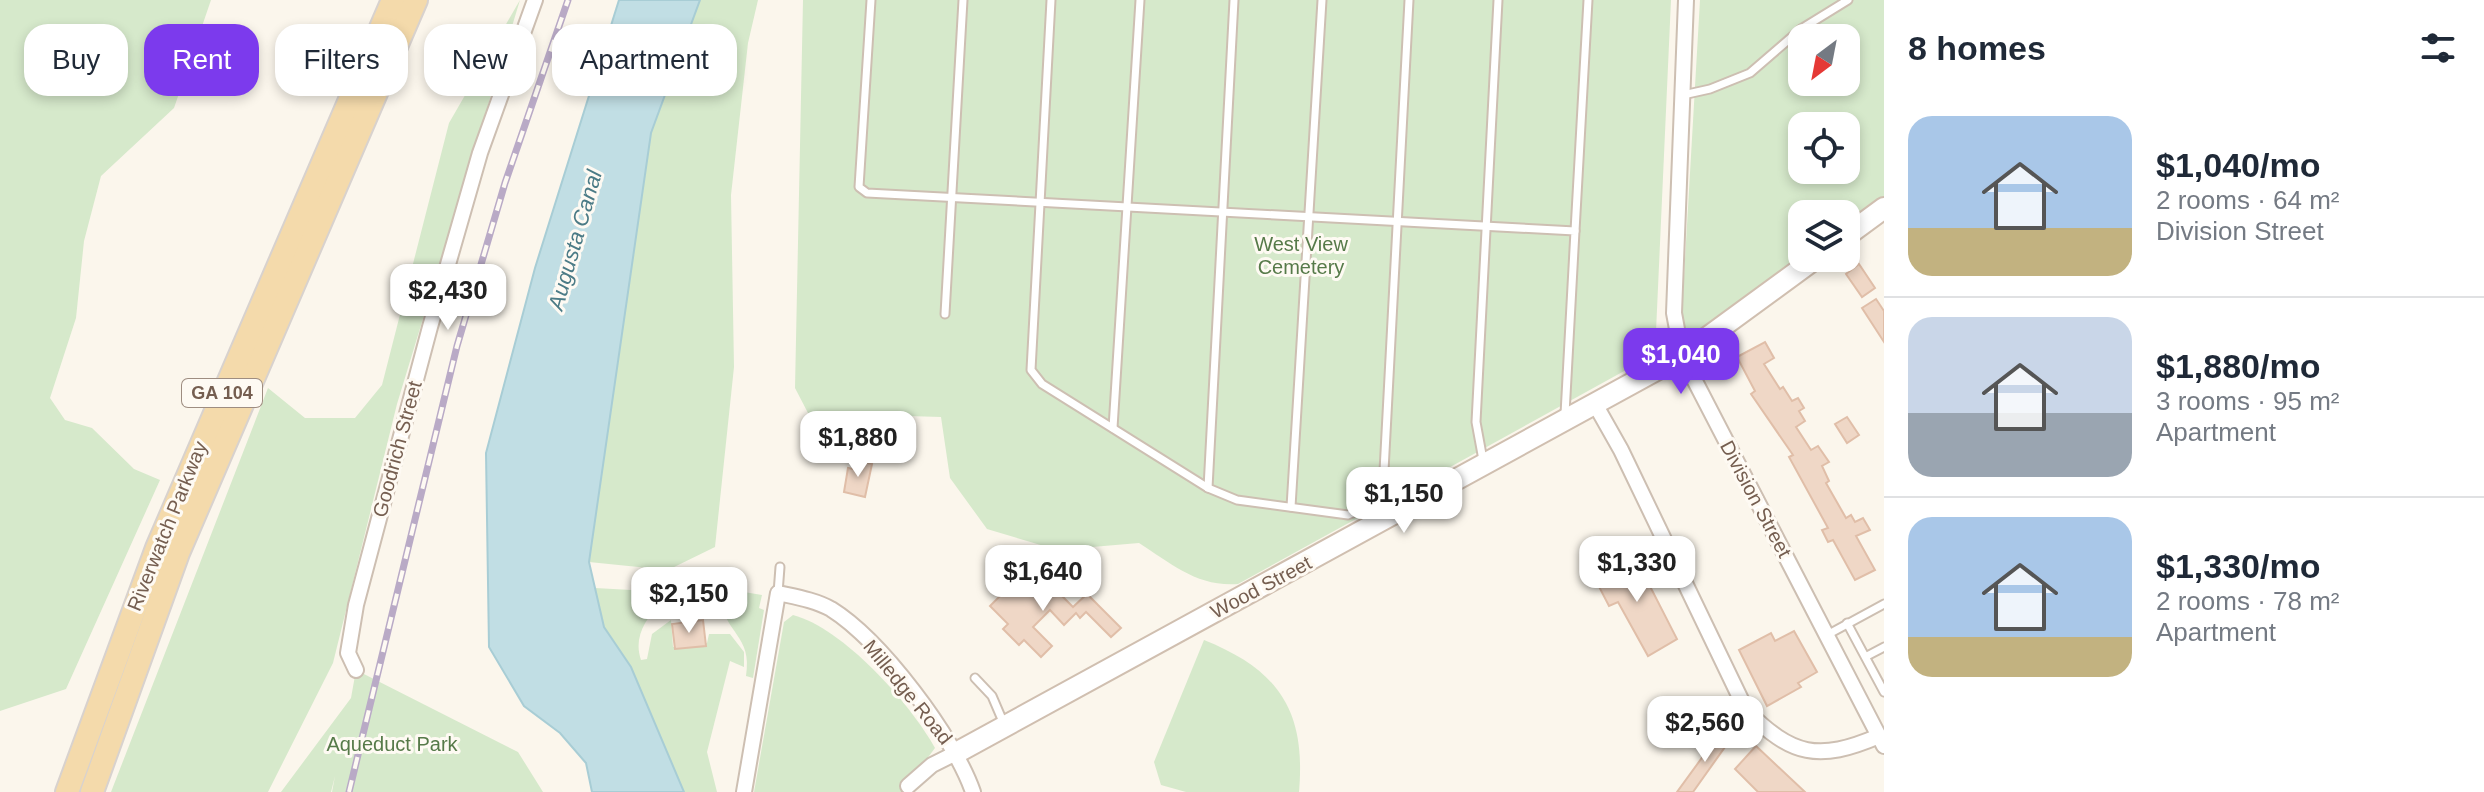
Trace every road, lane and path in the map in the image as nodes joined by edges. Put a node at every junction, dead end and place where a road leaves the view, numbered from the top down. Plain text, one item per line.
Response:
1 (393, 0) edge
2 (416, 0) edge
3 (535, 0) edge
4 (871, 0) edge
5 (963, 0) edge
6 (1051, 0) edge
7 (1140, 0) edge
8 (1234, 0) edge
9 (1322, 0) edge
10 (1409, 0) edge
11 (1498, 0) edge
12 (1588, 0) edge
13 (1686, 0) edge
14 (1848, 0) edge
15 (1681, 96) junction
16 (952, 199) junction
17 (1041, 204) junction
18 (1125, 208) junction
19 (1884, 209) edge
20 (1223, 213) junction
21 (1309, 218) junction
22 (1396, 222) junction
23 (1860, 226) edge
24 (1485, 227) junction
25 (1575, 231) junction
26 (1797, 272) edge
27 (945, 314) dead end
28 (1682, 356) junction
29 (1595, 404) junction
30 (1565, 421) junction
31 (1113, 428) junction
32 (1485, 466) junction
33 (1208, 488) junction
34 (1291, 507) junction
35 (780, 567) dead end
36 (778, 593) junction
37 (1884, 604) edge
38 (1847, 623) junction
39 (1827, 635) junction
40 (1884, 647) edge
41 (1867, 656) junction
42 (356, 670) dead end
43 (975, 678) dead end
44 (1884, 692) edge
45 (1005, 726) junction
46 (1882, 741) edge
47 (956, 753) junction
48 (908, 786) dead end
49 (67, 792) edge
50 (92, 792) edge
51 (744, 792) edge
52 (973, 792) edge

1 - 49 main road, Riverwatch Parkway / GA 104
2 - 50 main road, Riverwatch Parkway / GA 104
3 - 42 street, Goodrich Street
4 - 16 lane
5 - 16 lane
6 - 17 lane
7 - 18 lane
8 - 20 lane
9 - 21 lane
10 - 22 lane
11 - 24 lane
12 - 25 lane
13 - 15 street, Division Street
14 - 15 lane
15 - 28 street, Division Street
16 - 17 lane
16 - 27 lane
17 - 18 lane
17 - 31 lane
18 - 20 lane
18 - 31 lane
19 - 23 street
20 - 21 lane
20 - 33 lane
21 - 22 lane
21 - 34 lane
22 - 24 lane
22 - 34 lane
24 - 25 lane
24 - 32 lane
25 - 30 lane
26 - 28 street, Wood Street
28 - 29 street, Wood Street
28 - 39 street, Division Street
29 - 30 street, Wood Street
29 - 46 street
30 - 32 street, Wood Street
31 - 33 lane
32 - 45 street, Wood Street
33 - 34 lane
35 - 36 lane
36 - 47 street, Milledge Road
36 - 51 street
37 - 38 lane
38 - 39 lane
38 - 41 lane
39 - 46 street, Division Street
40 - 41 lane
41 - 44 lane
43 - 45 lane
45 - 47 street, Wood Street
47 - 48 street, Wood Street
47 - 52 street, Milledge Road

